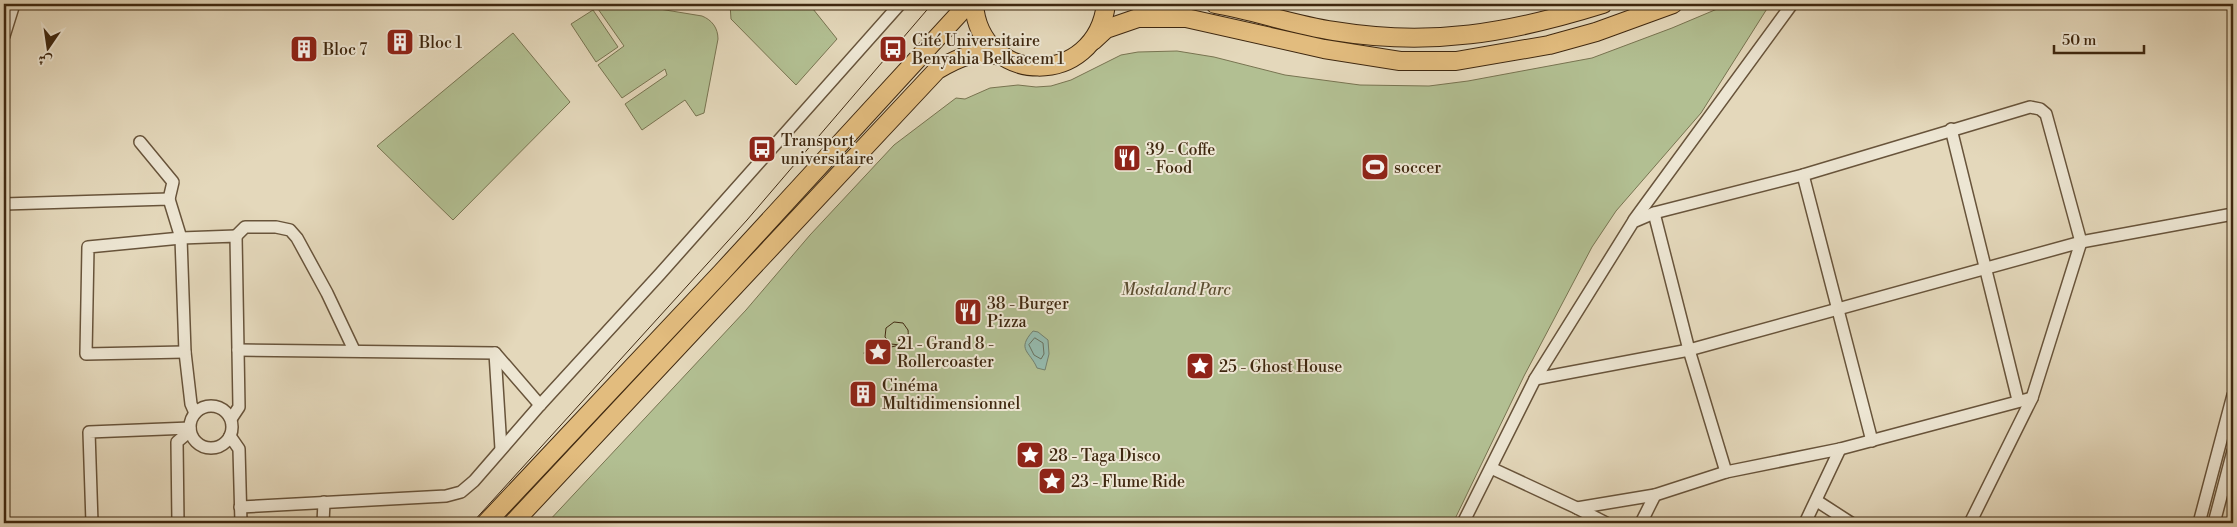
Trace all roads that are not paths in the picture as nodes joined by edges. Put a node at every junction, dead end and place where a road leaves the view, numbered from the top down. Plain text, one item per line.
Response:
1 (14, 4) edge
2 (900, 4) edge
3 (968, 4) edge
4 (974, 4) edge
5 (1106, 4) edge
6 (1215, 4) edge
7 (1603, 4) edge
8 (1673, 4) edge
9 (1792, 4) edge
10 (4, 36) edge
11 (1093, 41) junction
12 (1005, 58) junction
13 (1952, 129) junction
14 (140, 142) dead end
15 (1803, 175) junction
16 (169, 199) junction
17 (4, 204) edge
18 (1654, 213) junction
19 (2233, 215) edge
20 (1633, 222) junction
21 (236, 236) junction
22 (182, 238) junction
23 (2081, 242) junction
24 (1987, 268) junction
25 (1837, 310) junction
26 (238, 350) junction
27 (354, 350) junction
28 (1689, 350) junction
29 (185, 352) junction
30 (495, 352) junction
31 (1535, 379) junction
32 (2233, 395) edge
33 (2032, 398) junction
34 (2018, 400) junction
35 (540, 405) junction
36 (195, 413) junction
37 (231, 419) junction
38 (190, 430) junction
39 (230, 436) junction
40 (1872, 441) junction
41 (501, 449) junction
42 (1840, 449) junction
43 (2233, 451) edge
44 (1491, 468) junction
45 (1726, 472) junction
46 (1655, 495) junction
47 (1817, 501) junction
48 (324, 502) junction
49 (240, 507) junction
50 (1577, 508) junction
51 (92, 523) edge
52 (178, 523) edge
53 (241, 523) edge
54 (323, 523) edge
55 (486, 523) edge
56 (513, 523) edge
57 (1463, 523) edge
58 (1606, 523) edge
59 (1641, 523) edge
60 (1805, 523) edge
61 (1851, 523) edge
62 (1970, 523) edge
63 (2199, 523) edge
64 (2214, 523) edge

1 - 10 street
2 - 35 street
3 - 55 highway
4 - 12 highway
5 - 11 highway
6 - 7 highway
8 - 11 highway
9 - 20 street
11 - 12 highway
12 - 56 highway
13 - 15 street
13 - 23 street
13 - 24 street
14 - 16 street
15 - 18 street
15 - 25 street
16 - 17 street
16 - 22 street
18 - 20 street
18 - 28 street
19 - 23 street
20 - 31 street
21 - 22 street
21 - 26 street
21 - 27 street
22 - 29 street
22 - 29 street
23 - 24 street
23 - 33 street
24 - 25 street
24 - 34 street
25 - 28 street
25 - 40 street
26 - 27 street
26 - 37 street
27 - 30 street
28 - 31 street
28 - 45 street
29 - 36 street
30 - 35 street
30 - 41 street
31 - 44 street
32 - 63 street
33 - 34 street
33 - 62 street
34 - 40 street
35 - 41 street
36 - 37 street
36 - 38 street
37 - 39 street
38 - 39 street
38 - 51 street
38 - 52 street
39 - 49 street
40 - 42 street
41 - 48 street
42 - 45 street
42 - 47 street
43 - 64 street
44 - 50 street
44 - 57 street
45 - 46 street
46 - 50 street
46 - 59 street
47 - 60 street
47 - 61 street
48 - 49 street
48 - 54 street
49 - 53 street
50 - 58 street

